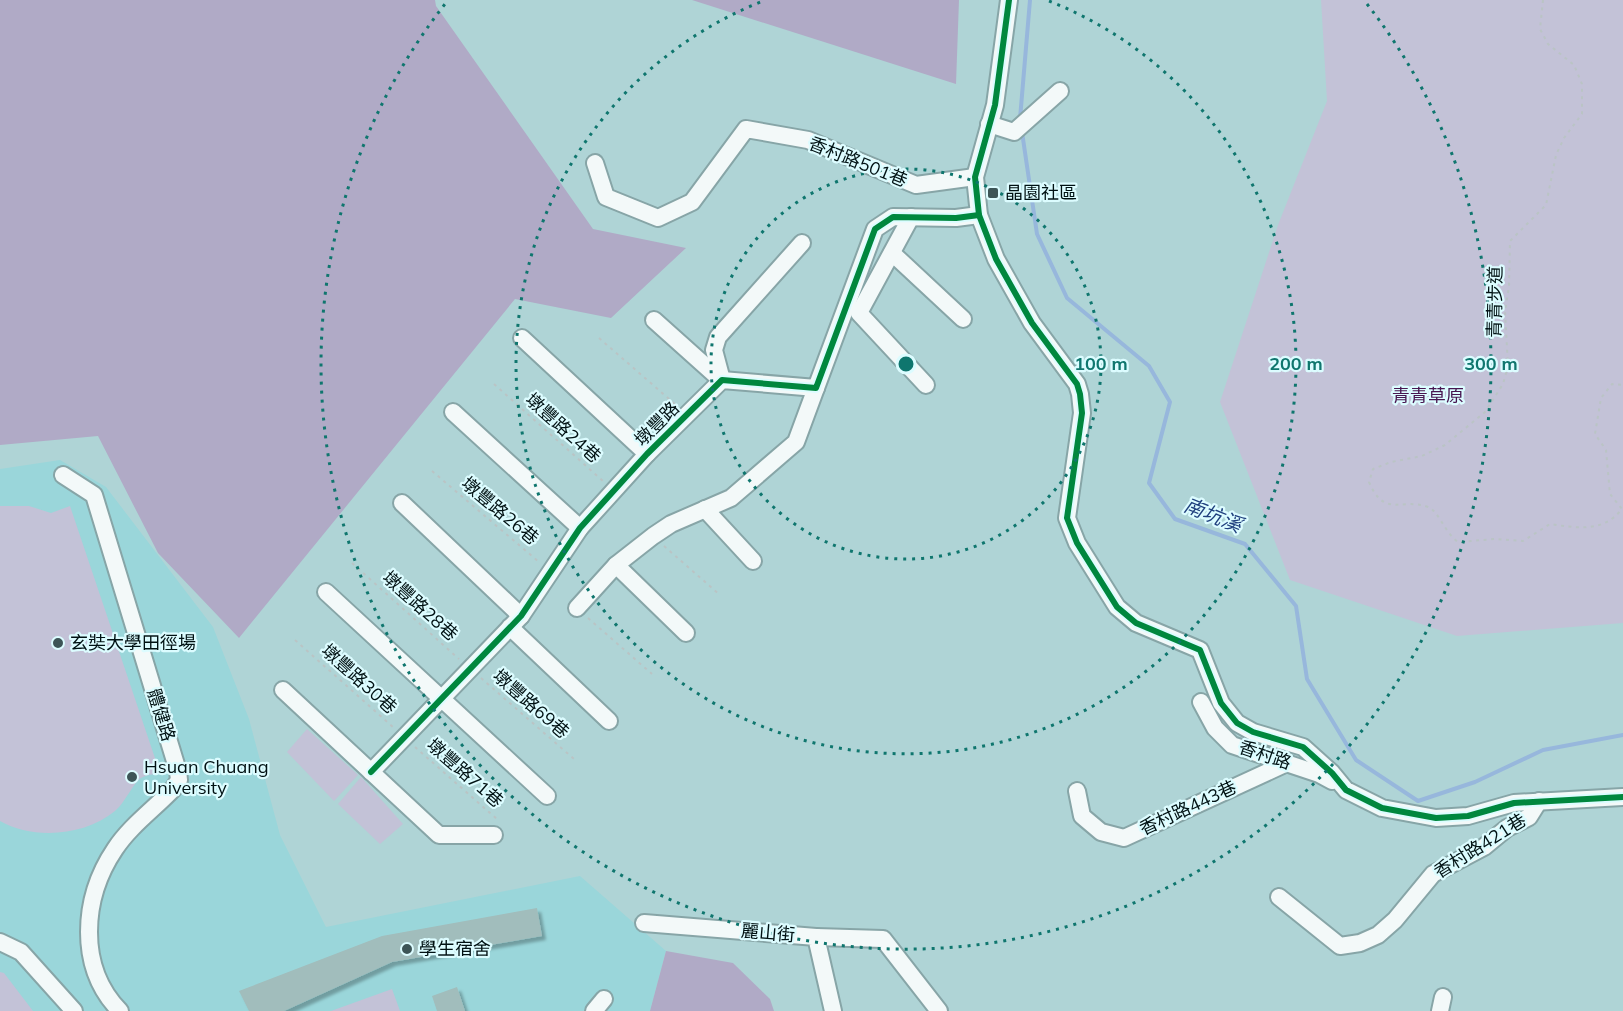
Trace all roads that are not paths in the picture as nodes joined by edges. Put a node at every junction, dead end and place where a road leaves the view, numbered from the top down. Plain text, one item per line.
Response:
1 (1009, 0) edge
2 (1060, 91) dead end
3 (989, 124) junction
4 (595, 163) dead end
5 (975, 177) junction
6 (979, 215) junction
7 (910, 217) junction
8 (802, 243) dead end
9 (892, 253) junction
10 (963, 319) dead end
11 (654, 320) dead end
12 (522, 338) dead end
13 (722, 380) junction
14 (926, 385) dead end
15 (816, 388) junction
16 (453, 412) dead end
17 (647, 454) junction
18 (63, 475) dead end
19 (402, 503) dead end
20 (705, 509) junction
21 (580, 528) junction
22 (753, 561) dead end
23 (616, 565) junction
24 (326, 592) dead end
25 (577, 608) road end
26 (516, 622) junction
27 (686, 633) dead end
28 (283, 690) dead end
29 (442, 699) junction
30 (1201, 702) dead end
31 (609, 721) dead end
32 (1287, 763) junction
33 (371, 772) junction
34 (1346, 789) junction
35 (1077, 791) dead end
36 (547, 796) dead end
37 (1623, 797) edge
38 (1539, 801) junction
39 (496, 828) road end
40 (1279, 897) dead end
41 (644, 923) dead end
42 (816, 937) junction
43 (0, 942) edge
44 (74, 1011) edge
45 (120, 1011) edge
46 (833, 1011) edge
47 (939, 1011) edge

1 - 3 street
2 - 3 street
3 - 5 street
4 - 5 street, 香村路501巷
5 - 6 street
6 - 7 street
6 - 34 street
7 - 9 street
7 - 15 street
8 - 13 street
9 - 10 street
9 - 14 street
11 - 13 street
12 - 17 street
13 - 15 street
13 - 17 street, 墩豐路
15 - 20 street
16 - 21 street
17 - 21 street, 墩豐路
18 - 45 street, 體健路
19 - 26 street
20 - 22 street
20 - 23 street
21 - 26 street, 墩豐路
23 - 25 street
23 - 27 street
24 - 29 street
26 - 29 street, 墩豐路
26 - 31 street
28 - 33 street
29 - 33 street, 墩豐路
29 - 36 street
30 - 32 street, 香村路
32 - 34 street, 香村路
32 - 35 street, 香村路443巷
33 - 39 street
34 - 38 street, 香村路
37 - 38 street, 香村路
38 - 40 street, 香村路421巷
41 - 42 street, 麗山街
42 - 46 street, 麗山街
42 - 47 street
43 - 44 street

